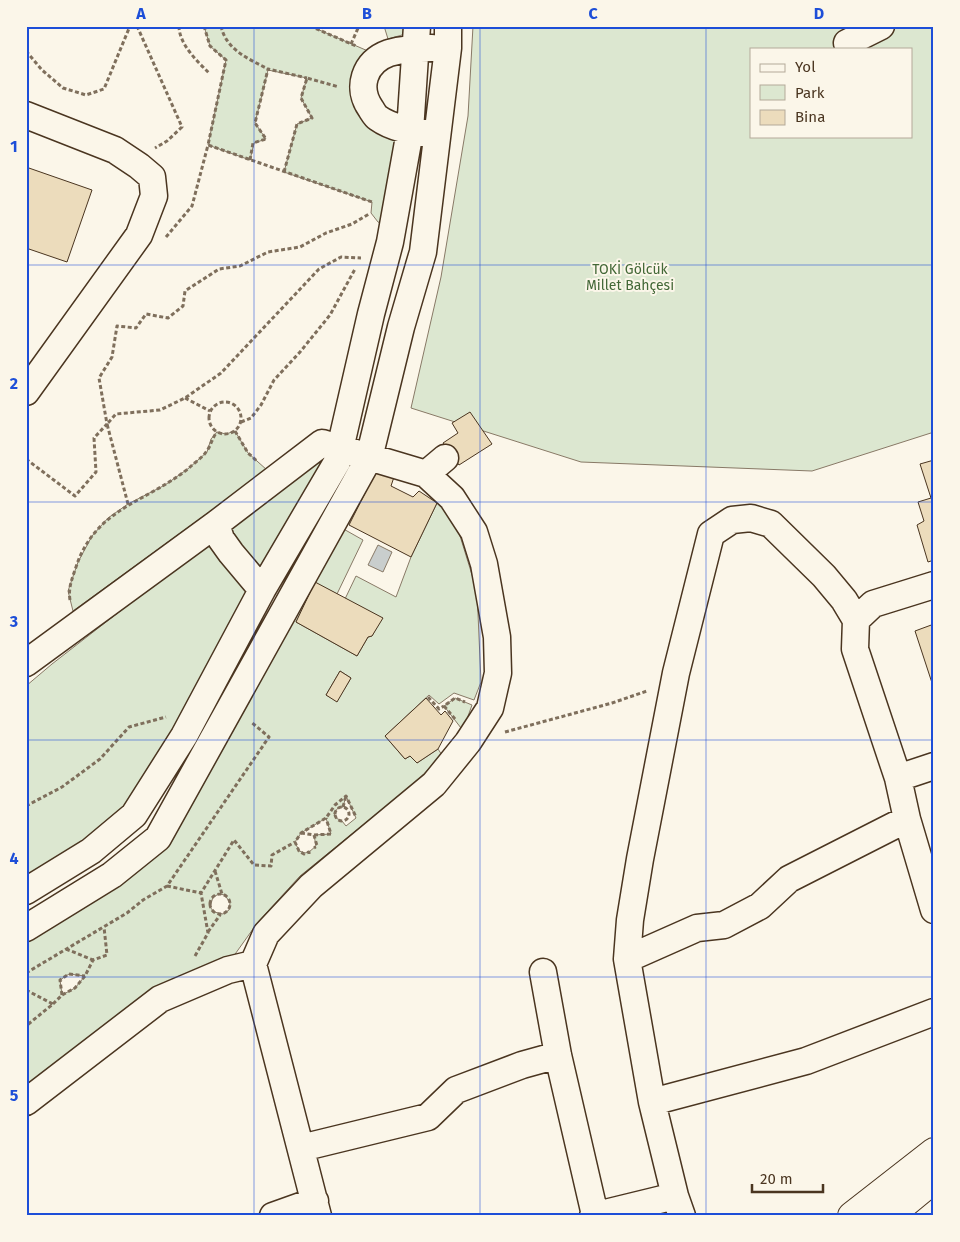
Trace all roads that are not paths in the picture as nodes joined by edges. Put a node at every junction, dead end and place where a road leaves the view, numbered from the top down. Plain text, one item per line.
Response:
1 (881, 26) edge
2 (416, 37) edge
3 (448, 37) edge
4 (847, 43) dead end
5 (26, 116) edge
6 (410, 131) junction
7 (437, 134) junction
8 (26, 392) edge
9 (340, 449) junction
10 (369, 458) junction
11 (216, 524) junction
12 (934, 586) edge
13 (262, 590) junction
14 (856, 620) junction
15 (26, 663) edge
16 (934, 766) edge
17 (898, 778) junction
18 (907, 819) junction
19 (26, 891) edge
20 (934, 910) edge
21 (26, 928) edge
22 (627, 959) junction
23 (253, 964) junction
24 (543, 972) dead end
25 (934, 1012) edge
26 (558, 1056) junction
27 (26, 1102) edge
28 (652, 1102) junction
29 (301, 1148) junction
30 (934, 1152) edge
31 (934, 1179) edge
32 (679, 1206) edge
33 (317, 1209) edge
34 (594, 1215) edge
35 (273, 1216) edge
36 (852, 1216) edge
37 (889, 1216) edge

1 - 4 street
2 - 3 street
2 - 6 street
2 - 6 street
3 - 7 street
5 - 8 street
6 - 7 street
6 - 9 street
7 - 10 street
9 - 10 street
9 - 11 street
9 - 13 street
10 - 21 street
10 - 23 street
11 - 13 street
11 - 15 street
12 - 14 street
13 - 19 street
14 - 17 street
14 - 22 street
16 - 17 street
17 - 18 street
18 - 20 street
18 - 22 street
22 - 28 street
23 - 27 street
23 - 29 street
24 - 26 street
25 - 28 street
26 - 29 street
26 - 34 street
28 - 32 street
29 - 33 street
30 - 36 main road
31 - 37 main road
32 - 34 street
33 - 35 street

